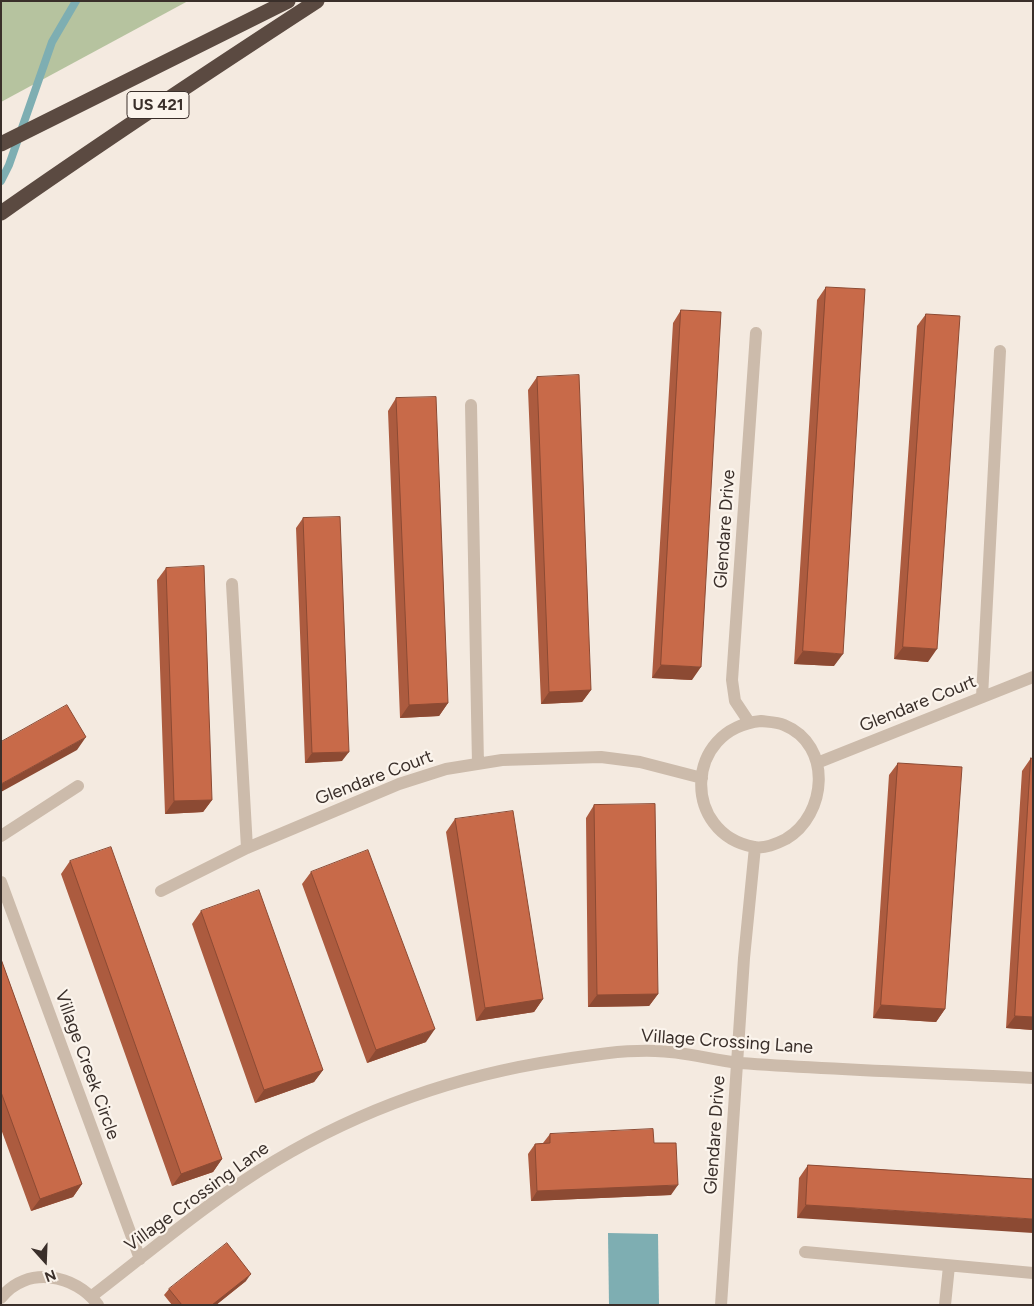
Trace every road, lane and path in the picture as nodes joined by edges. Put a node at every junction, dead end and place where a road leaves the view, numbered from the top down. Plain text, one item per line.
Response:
1 (288, 1) edge
2 (317, 1) edge
3 (1, 144) edge
4 (1, 214) edge
5 (756, 333) dead end
6 (1000, 351) dead end
7 (471, 405) dead end
8 (232, 584) dead end
9 (1033, 677) edge
10 (982, 697) junction
11 (749, 722) junction
12 (817, 763) junction
13 (478, 764) junction
14 (702, 778) junction
15 (78, 786) dead end
16 (1, 836) edge
17 (754, 847) junction
18 (247, 848) junction
19 (1, 882) edge
20 (161, 890) dead end
21 (738, 1062) junction
22 (1033, 1078) edge
23 (805, 1252) dead end
24 (140, 1259) junction
25 (949, 1266) junction
26 (1033, 1273) edge
27 (1, 1298) edge
28 (95, 1301) edge
29 (721, 1305) edge
30 (945, 1305) edge

1 - 3 highway
2 - 4 highway, US 421
5 - 11 street, Glendare Drive
6 - 10 street
7 - 13 street
8 - 18 street
9 - 10 street, Glendare Court
10 - 12 street, Glendare Court
11 - 12 street
11 - 14 street
12 - 17 street
13 - 14 street, Glendare Court
13 - 18 street, Glendare Court
14 - 17 street
15 - 16 street
17 - 21 street, Glendare Drive
18 - 20 street, Glendare Court
19 - 24 street, Village Creek Circle
21 - 22 street, Village Crossing Lane
21 - 24 street, Village Crossing Lane
21 - 29 street, Glendare Drive
23 - 25 street
24 - 28 street, Village Crossing Lane
25 - 26 street
25 - 30 street
27 - 28 street

